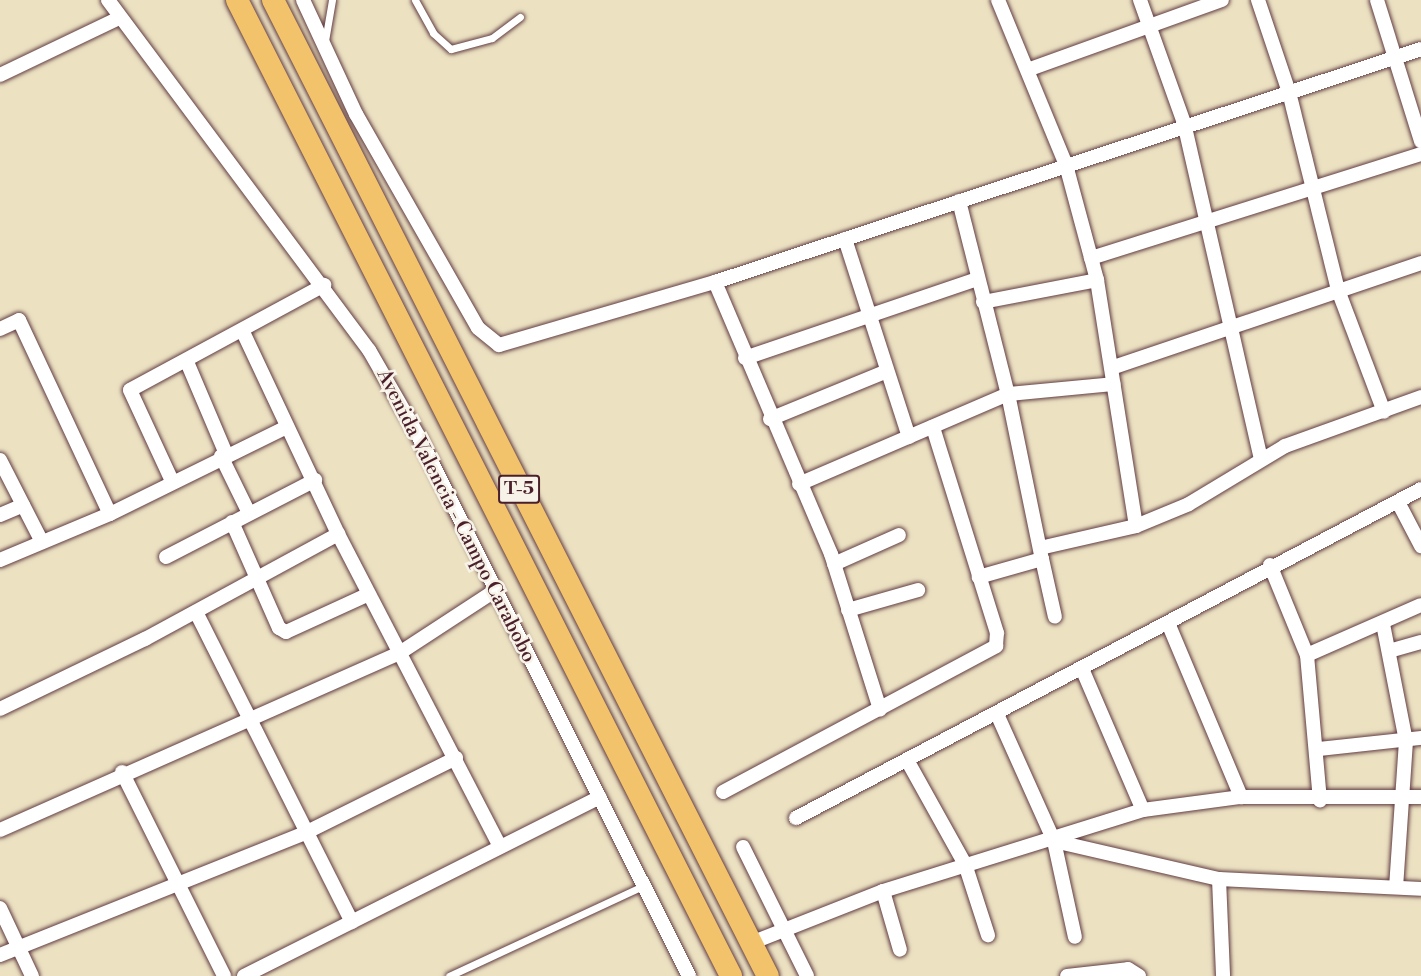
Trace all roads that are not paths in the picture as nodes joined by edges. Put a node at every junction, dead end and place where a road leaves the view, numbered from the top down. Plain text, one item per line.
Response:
1 (108, 0) edge
2 (237, 0) edge
3 (273, 0) edge
4 (303, 0) edge
5 (332, 0) edge
6 (415, 0) edge
7 (998, 0) edge
8 (1140, 0) edge
9 (1222, 0) edge
10 (1258, 0) edge
11 (1377, 0) edge
12 (520, 17) dead end
13 (119, 18) junction
14 (1149, 23) junction
15 (324, 43) junction
16 (1421, 49) edge
17 (1395, 58) junction
18 (1030, 69) junction
19 (0, 75) edge
20 (1289, 92) junction
21 (1184, 123) junction
22 (1421, 141) edge
23 (382, 154) junction
24 (1421, 154) edge
25 (356, 163) junction
26 (1066, 165) junction
27 (1309, 190) junction
28 (959, 201) junction
29 (1206, 222) junction
30 (845, 239) junction
31 (1091, 258) junction
32 (1421, 263) edge
33 (977, 279) junction
34 (1097, 280) junction
35 (715, 282) junction
36 (324, 285) junction
37 (1338, 290) junction
38 (983, 302) junction
39 (869, 314) junction
40 (1229, 327) junction
41 (0, 329) edge
42 (243, 332) junction
43 (745, 358) junction
44 (187, 362) junction
45 (1114, 367) junction
46 (887, 371) junction
47 (1114, 384) junction
48 (1008, 394) junction
49 (1421, 397) edge
50 (1383, 412) junction
51 (770, 418) junction
52 (287, 427) junction
53 (933, 427) junction
54 (909, 437) junction
55 (224, 455) junction
56 (1261, 459) junction
57 (0, 460) edge
58 (315, 480) junction
59 (172, 481) junction
60 (799, 484) junction
61 (1421, 489) edge
62 (1398, 502) junction
63 (23, 505) junction
64 (248, 511) junction
65 (110, 514) junction
66 (0, 515) edge
67 (232, 522) junction
68 (1136, 526) junction
69 (338, 534) junction
70 (899, 535) dead end
71 (42, 542) junction
72 (1421, 546) edge
73 (1041, 553) junction
74 (166, 557) dead end
75 (0, 560) edge
76 (834, 564) junction
77 (1270, 565) junction
78 (258, 577) junction
79 (979, 577) junction
80 (496, 590) junction
81 (918, 590) dead end
82 (369, 594) junction
83 (1421, 605) edge
84 (848, 610) junction
85 (196, 612) junction
86 (1055, 617) dead end
87 (1168, 623) junction
88 (1383, 624) junction
89 (1421, 642) edge
90 (1389, 651) junction
91 (401, 652) junction
92 (1307, 655) junction
93 (1083, 671) junction
94 (0, 709) edge
95 (880, 709) junction
96 (997, 714) junction
97 (249, 722) junction
98 (1421, 738) edge
99 (1406, 741) junction
100 (1319, 749) junction
101 (456, 758) junction
102 (907, 760) junction
103 (122, 772) junction
104 (723, 792) dead end
105 (600, 797) junction
106 (1241, 797) junction
107 (1404, 798) junction
108 (1421, 798) edge
109 (1320, 800) junction
110 (1143, 810) junction
111 (796, 818) dead end
112 (0, 830) edge
113 (303, 834) junction
114 (1054, 840) junction
115 (500, 846) junction
116 (743, 847) dead end
117 (965, 864) junction
118 (1219, 879) junction
119 (177, 884) junction
120 (642, 886) junction
121 (1396, 887) junction
122 (1421, 889) edge
123 (883, 891) junction
124 (0, 908) edge
125 (352, 922) junction
126 (782, 928) junction
127 (988, 935) dead end
128 (1075, 937) dead end
129 (751, 943) junction
130 (19, 946) junction
131 (900, 950) dead end
132 (0, 955) edge
133 (32, 976) edge
134 (224, 976) edge
135 (244, 976) edge
136 (449, 976) edge
137 (689, 976) edge
138 (731, 976) edge
139 (768, 976) edge
140 (807, 976) edge
141 (1067, 976) edge
142 (1139, 976) edge
143 (1224, 976) edge

1 - 13 street, Avenida Valencia - Campo Carabobo
2 - 138 highway, Avenida Valencia - Campo Carabobo / T-5
3 - 25 highway, T-5
4 - 15 street
5 - 15 lane
6 - 12 lane
7 - 18 street
8 - 14 street
9 - 14 street
10 - 20 street
11 - 17 street
13 - 19 street
13 - 36 street, Avenida Valencia - Campo Carabobo
14 - 18 street
14 - 21 street
15 - 23 street
16 - 17 street
17 - 20 street
17 - 22 street
18 - 26 street
20 - 21 street
20 - 27 street
21 - 26 street
21 - 29 street
23 - 25 street
23 - 35 street
24 - 27 street
25 - 129 highway, T-5
26 - 28 street
26 - 31 street
27 - 29 street
27 - 37 street
28 - 30 street
28 - 33 street
29 - 31 street
29 - 40 street
30 - 35 street
30 - 39 street
31 - 34 street
32 - 37 street
33 - 38 street
33 - 39 street
34 - 38 street
34 - 45 street
35 - 43 street
36 - 42 street
36 - 80 street, Avenida Valencia - Campo Carabobo
37 - 40 street
37 - 50 street
38 - 48 street
39 - 43 street
39 - 46 street
40 - 45 street
40 - 56 street
41 - 65 street
42 - 44 street
42 - 52 street
43 - 51 street
44 - 55 street
44 - 59 street
45 - 47 street
46 - 51 street
46 - 54 street
47 - 48 street
47 - 68 street
48 - 53 street
48 - 73 street
49 - 50 street
50 - 56 street
51 - 60 street
52 - 55 street
52 - 58 street
53 - 54 street
53 - 79 street
54 - 60 street
55 - 59 street
55 - 64 street
56 - 68 street
57 - 63 street
58 - 64 street
58 - 69 street
59 - 65 street
60 - 76 street
61 - 62 street
62 - 72 street
62 - 77 street
63 - 66 street
63 - 71 street
64 - 67 street
65 - 71 street
67 - 74 street
67 - 78 street
68 - 73 street
69 - 78 street
69 - 82 street
70 - 76 street
71 - 75 street
73 - 79 street
73 - 86 street
76 - 84 street
77 - 87 street
77 - 92 street
78 - 82 street
78 - 85 street
79 - 95 street
80 - 91 street
80 - 105 street, Avenida Valencia - Campo Carabobo
81 - 84 street
82 - 91 street
83 - 88 street
84 - 95 street
85 - 94 street
85 - 97 street
87 - 93 street
87 - 106 street
88 - 90 street
88 - 92 street
89 - 90 street
90 - 99 street
91 - 97 street
91 - 101 street
92 - 100 street
93 - 96 street
93 - 110 street
95 - 104 street
96 - 102 street
96 - 114 street
97 - 103 street
97 - 113 street
98 - 99 street
99 - 100 street
99 - 107 street
100 - 109 street
101 - 113 street
101 - 115 street
102 - 111 street
102 - 117 street
103 - 112 street
103 - 119 street
105 - 115 street
105 - 120 street, Avenida Valencia - Campo Carabobo
106 - 109 street
106 - 110 street
107 - 108 street
107 - 109 street
107 - 121 street
110 - 114 street
113 - 119 street
113 - 125 street
114 - 117 street
114 - 118 street
114 - 128 street
115 - 125 street
116 - 126 street
117 - 123 street
117 - 127 street
118 - 121 street
118 - 143 street
119 - 130 street
119 - 134 street
120 - 136 lane
120 - 137 street, Avenida Valencia - Campo Carabobo
121 - 122 street
123 - 126 street
123 - 131 street
124 - 130 street
125 - 135 street
126 - 129 street
126 - 140 street
129 - 139 highway, T-5
130 - 132 street
130 - 133 street
141 - 142 street

